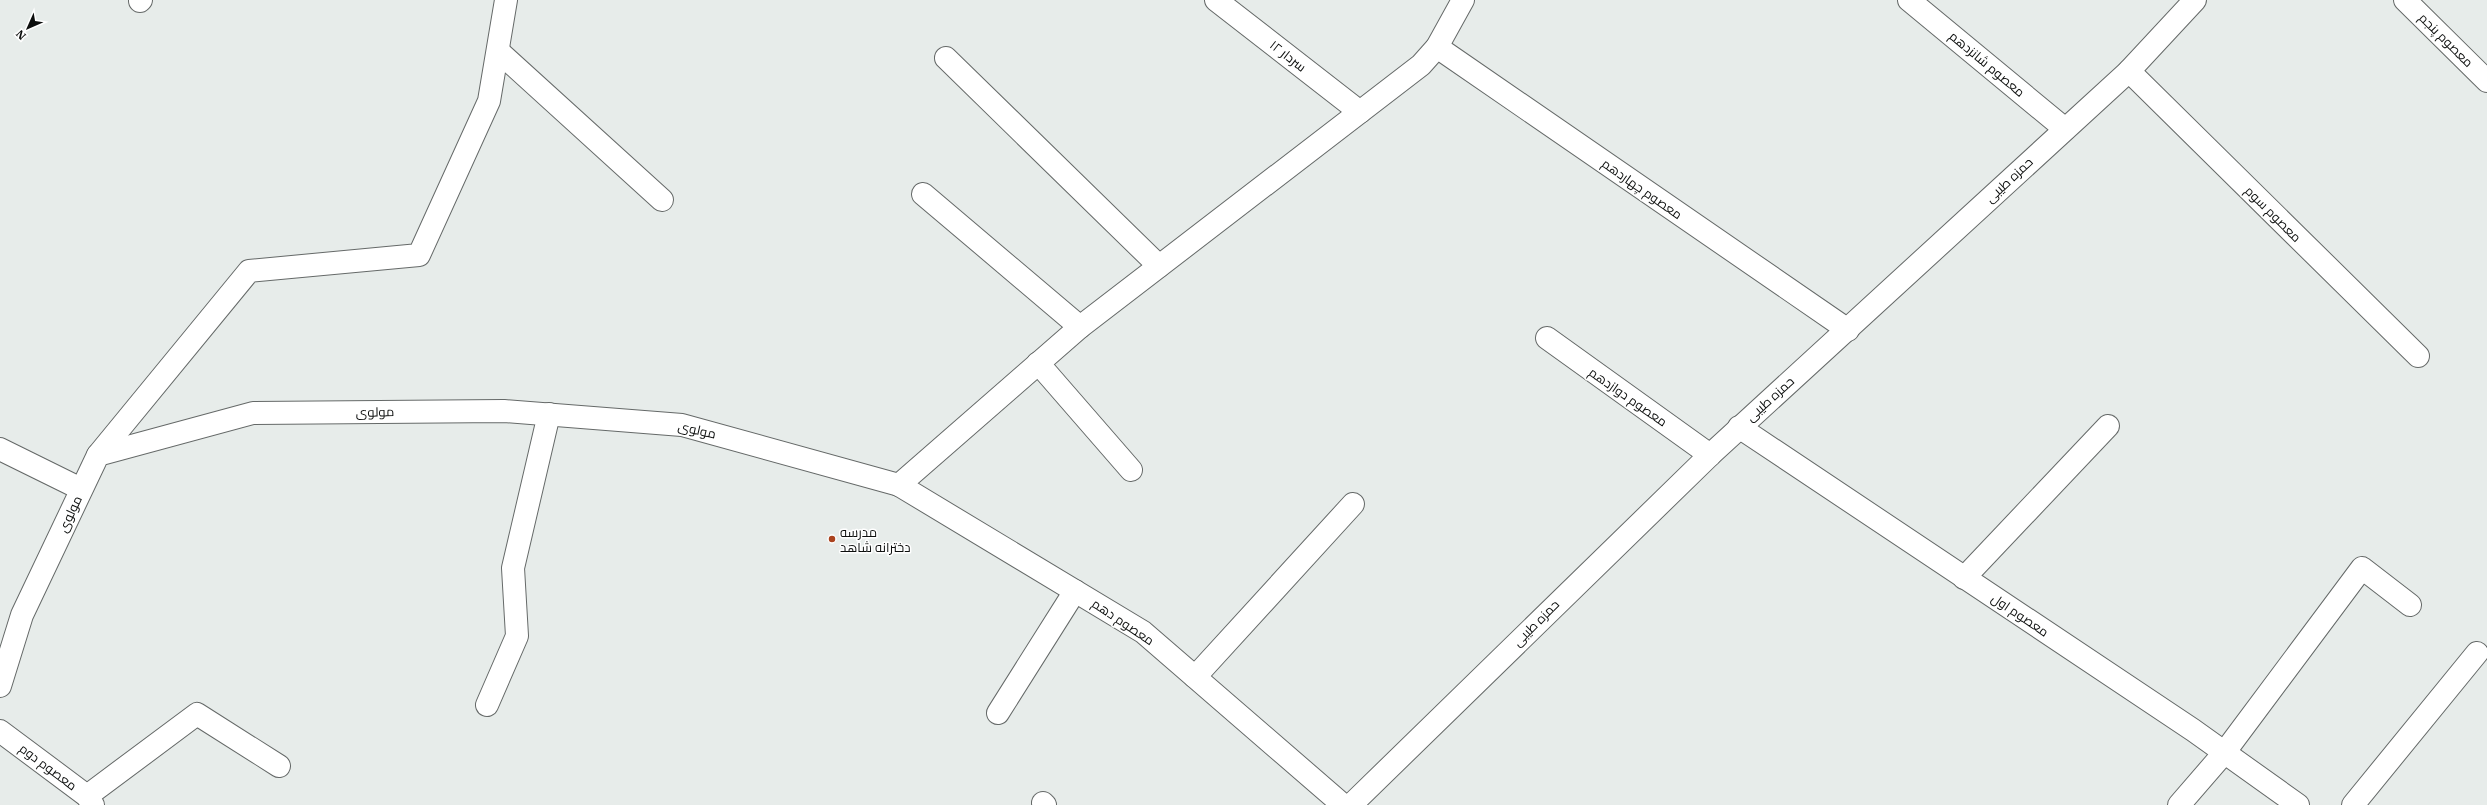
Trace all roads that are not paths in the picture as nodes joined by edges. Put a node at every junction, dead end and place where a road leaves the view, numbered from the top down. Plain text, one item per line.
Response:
1 (506, 0) edge
2 (1216, 0) edge
3 (1463, 0) edge
4 (1909, 0) edge
5 (2195, 0) edge
6 (2405, 0) edge
7 (1437, 47) junction
8 (498, 51) junction
9 (946, 58) dead end
10 (2129, 71) junction
11 (2487, 80) edge
12 (1360, 112) junction
13 (2065, 129) junction
14 (923, 194) dead end
15 (662, 200) dead end
16 (1159, 266) junction
17 (1080, 327) junction
18 (1848, 330) junction
19 (1547, 338) dead end
20 (2418, 356) dead end
21 (1038, 363) junction
22 (549, 414) junction
23 (2108, 426) dead end
24 (1739, 427) junction
25 (0, 449) edge
26 (98, 455) junction
27 (1710, 455) junction
28 (1131, 470) dead end
29 (900, 485) junction
30 (81, 489) junction
31 (1353, 504) dead end
32 (1964, 578) junction
33 (1075, 591) junction
34 (2410, 605) dead end
35 (2477, 653) dead end
36 (1195, 677) junction
37 (0, 686) edge
38 (487, 705) dead end
39 (998, 713) dead end
40 (0, 731) edge
41 (2224, 753) junction
42 (279, 766) dead end
43 (90, 801) edge
44 (1343, 805) edge
45 (1351, 805) edge
46 (2179, 805) edge
47 (2298, 805) edge
48 (2353, 805) edge

1 - 8 street
2 - 12 street, سردار ۱۲
3 - 7 street
4 - 13 street, معصوم شانزدهم
5 - 10 street, حمزه طیبی
6 - 11 street, معصوم پنجم
7 - 12 street
7 - 18 street, معصوم چهاردهم
8 - 15 street
8 - 26 street
9 - 16 street
10 - 13 street, حمزه طیبی
10 - 20 street, معصوم سوم
12 - 16 street
13 - 18 street, حمزه طیبی
14 - 17 street
16 - 17 street
17 - 21 street
18 - 24 street, حمزه طیبی
19 - 27 street, معصوم دوازدهم
21 - 28 street
21 - 29 street
22 - 26 street, مولوی
22 - 29 street, مولوی
22 - 38 street
23 - 32 street
24 - 27 street, حمزه طیبی
24 - 32 street, معصوم اول
25 - 30 street
26 - 30 street, مولوی
27 - 45 street, حمزه طیبی
29 - 33 street, معصوم دهم
30 - 37 street, مولوی
31 - 36 street
32 - 41 street, معصوم اول
33 - 36 street, معصوم دهم
33 - 39 street
34 - 41 street
35 - 48 street
36 - 44 street, معصوم دهم
40 - 43 street, معصوم دوم
41 - 46 street
41 - 47 street, معصوم اول
42 - 43 street

